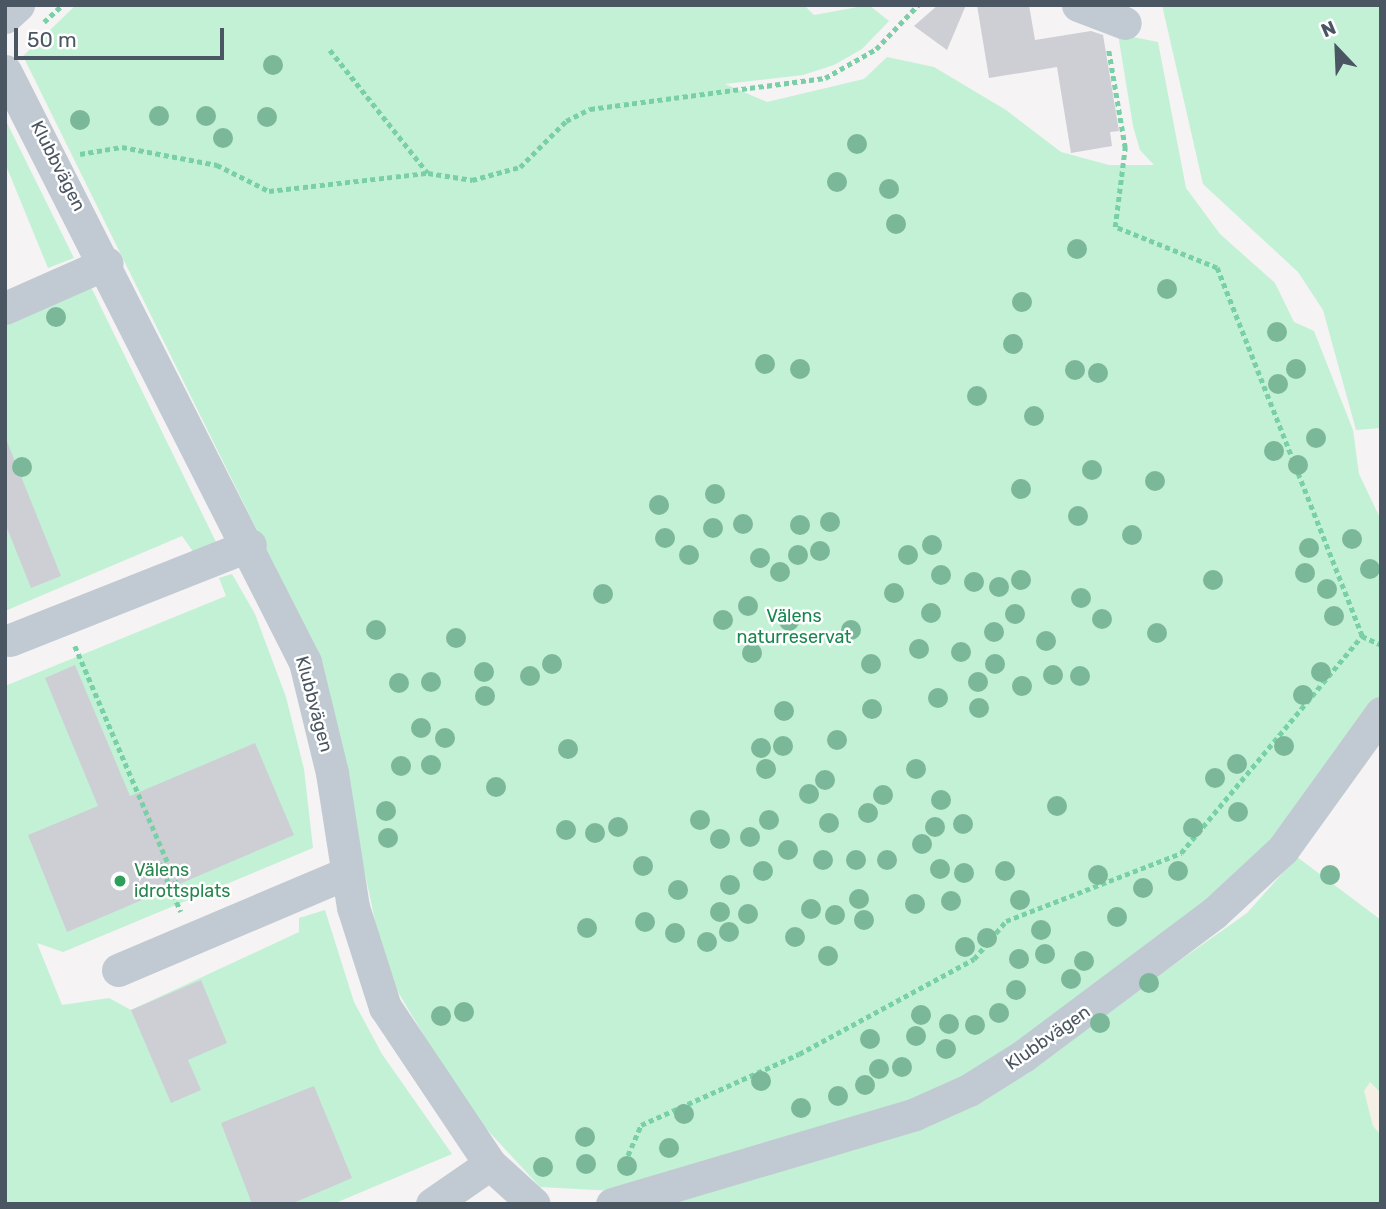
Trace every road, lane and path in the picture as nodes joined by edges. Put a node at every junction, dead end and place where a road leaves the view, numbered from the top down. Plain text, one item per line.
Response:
1 (18, 5) edge
2 (918, 5) edge
3 (1102, 14) edge
4 (5, 18) edge
5 (330, 50) dead end
6 (5, 71) edge
7 (56, 162) junction
8 (428, 173) junction
9 (107, 263) junction
10 (5, 307) edge
11 (250, 545) junction
12 (64, 618) junction
13 (1362, 636) junction
14 (10, 640) dead end
15 (1381, 645) edge
16 (1381, 713) edge
17 (160, 863) dead end
18 (346, 873) junction
19 (173, 893) junction
20 (192, 939) junction
21 (118, 970) dead end
22 (490, 1164) junction
23 (614, 1193) edge
24 (432, 1204) edge
25 (534, 1204) edge

1 - 4 street
2 - 8 path
3 - 13 path
5 - 8 path
6 - 7 street, Klubbvägen
7 - 8 path
7 - 9 street, Klubbvägen
9 - 10 street
9 - 11 street, Klubbvägen
11 - 12 street
11 - 18 street, Klubbvägen
12 - 14 street
12 - 19 path
13 - 15 path
13 - 23 path
16 - 23 street, Klubbvägen
17 - 19 path
18 - 20 street
18 - 22 street, Klubbvägen
19 - 20 path
20 - 21 street
22 - 24 street
22 - 25 street, Klubbvägen

